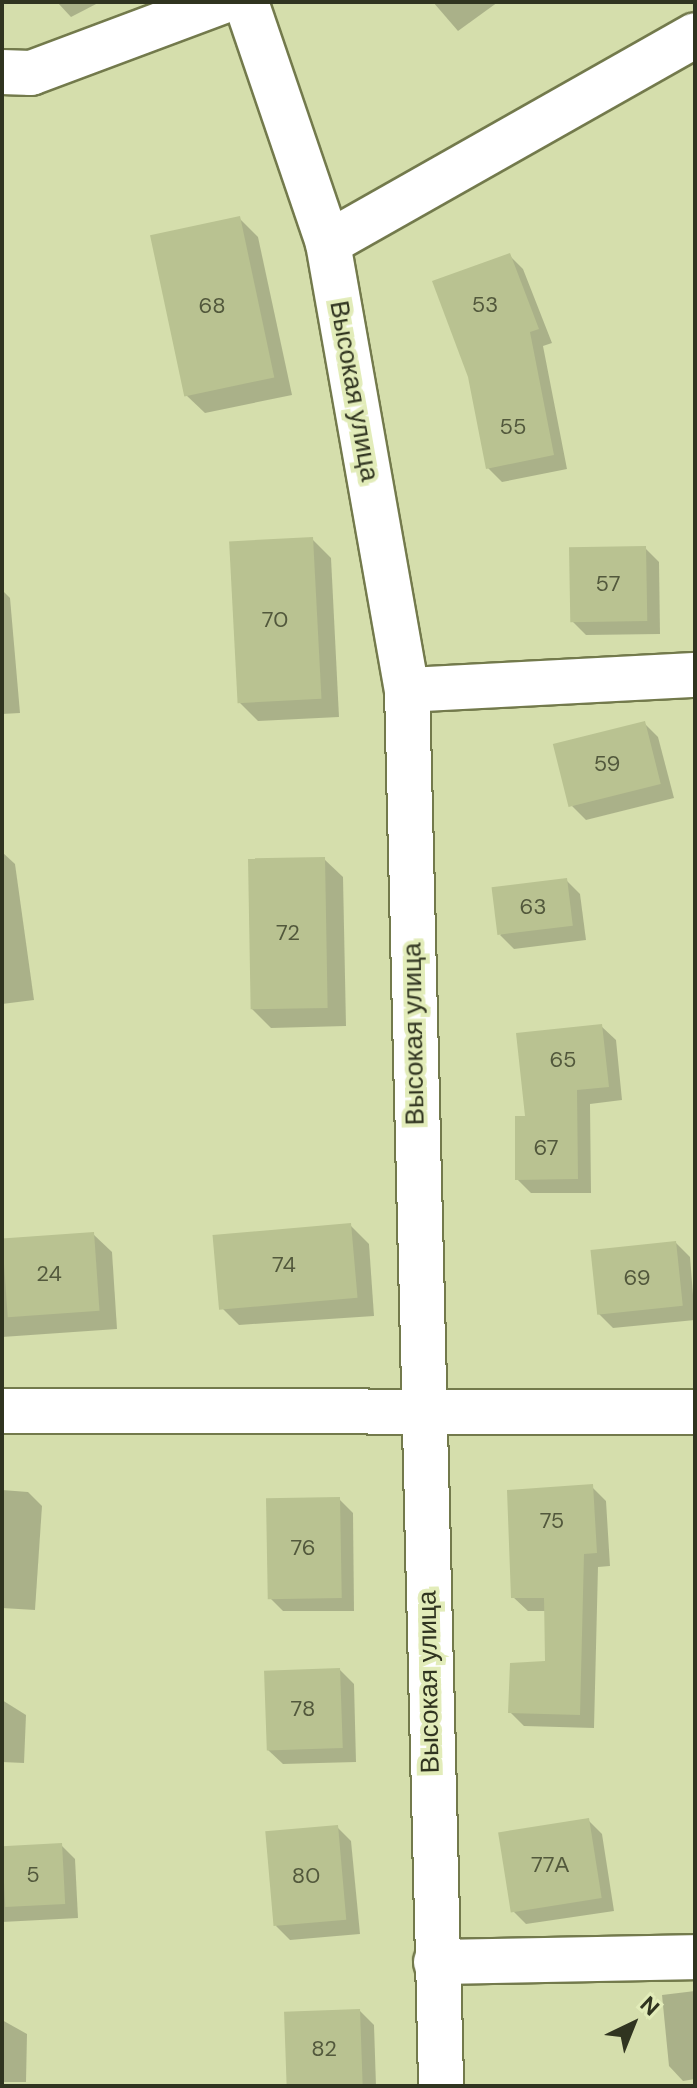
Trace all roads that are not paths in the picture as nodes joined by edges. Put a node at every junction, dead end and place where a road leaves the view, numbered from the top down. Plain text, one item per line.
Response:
1 (221, 2) edge
2 (246, 2) edge
3 (695, 35) edge
4 (2, 72) edge
5 (328, 243) junction
6 (695, 675) edge
7 (407, 690) junction
8 (2, 1411) edge
9 (695, 1412) edge
10 (422, 1417) junction
11 (695, 1957) edge
12 (436, 1962) junction
13 (441, 2086) edge

1 - 4 street
2 - 5 street, Высокая улица
3 - 5 street
5 - 7 street, Высокая улица
6 - 7 street
7 - 10 street, Высокая улица
8 - 10 street
9 - 10 street
10 - 12 street, Высокая улица
11 - 12 street
12 - 13 street, Высокая улица

